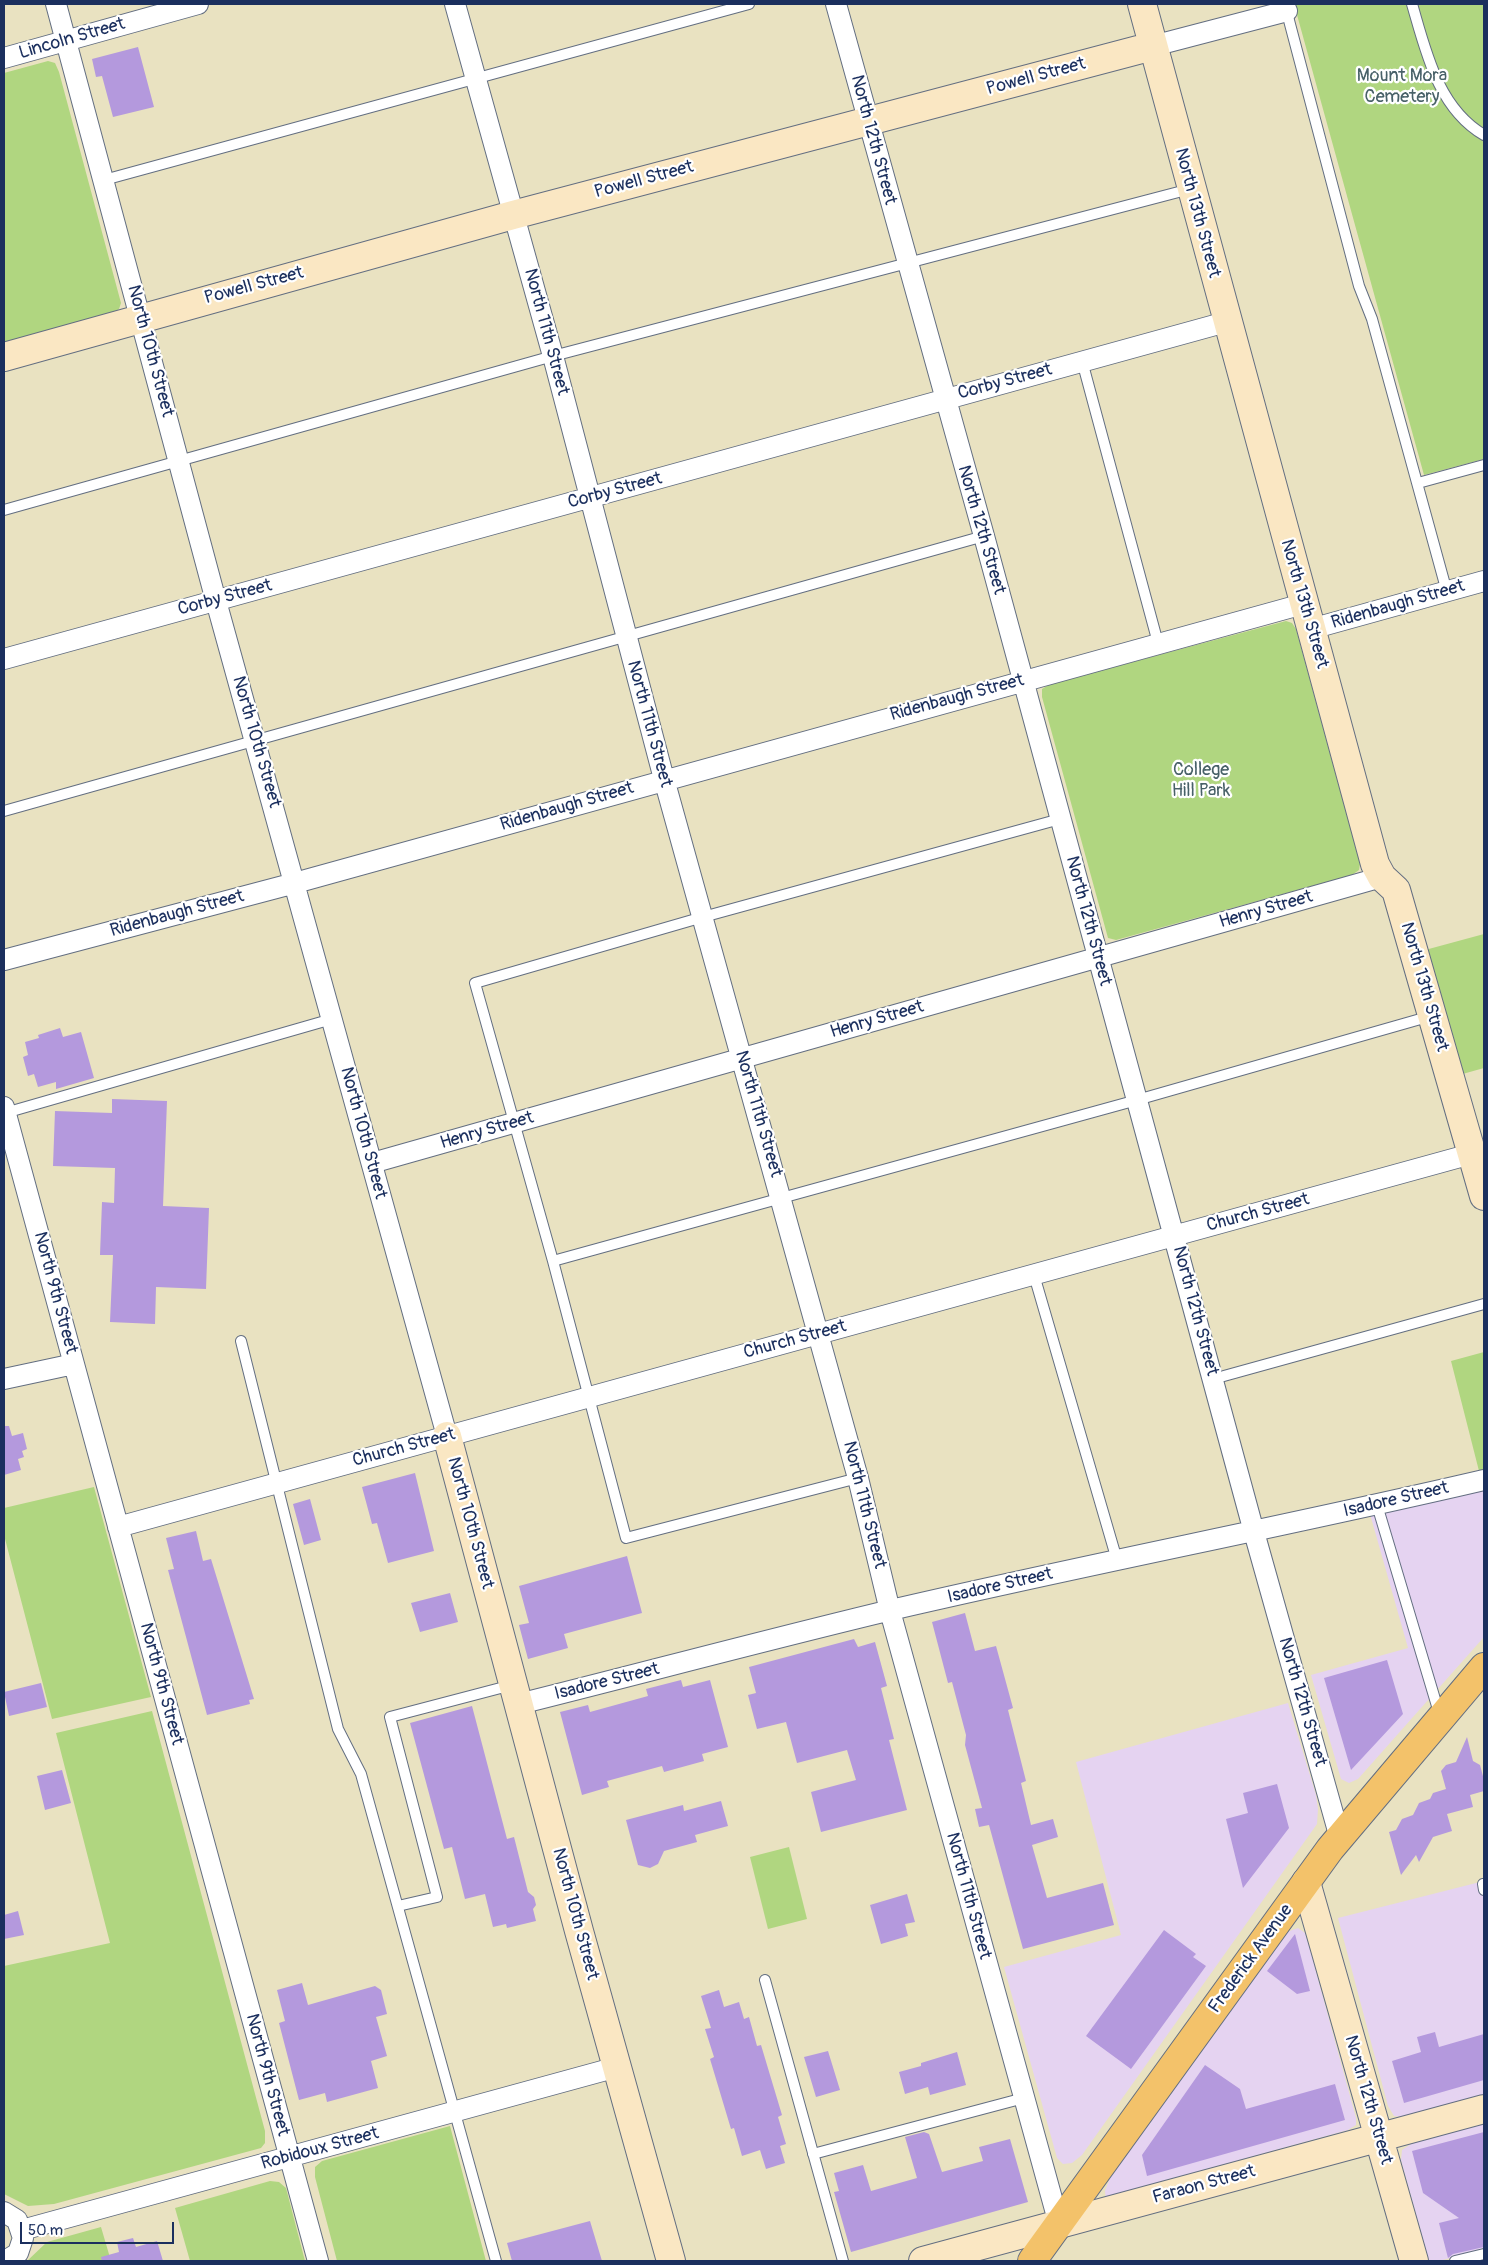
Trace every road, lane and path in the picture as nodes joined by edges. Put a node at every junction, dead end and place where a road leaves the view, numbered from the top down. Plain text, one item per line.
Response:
1 (56, 4) edge
2 (198, 4) edge
3 (455, 4) edge
4 (749, 4) edge
5 (836, 4) edge
6 (1142, 4) edge
7 (1412, 4) edge
8 (1286, 7) edge
9 (66, 41) junction
10 (1153, 46) junction
11 (4, 58) edge
12 (474, 78) junction
13 (868, 121) junction
14 (1484, 135) edge
15 (104, 180) junction
16 (1190, 188) junction
17 (513, 215) junction
18 (907, 263) junction
19 (140, 318) junction
20 (1226, 322) junction
21 (4, 356) edge
22 (553, 356) junction
23 (1082, 361) junction
24 (945, 399) junction
25 (180, 460) junction
26 (1484, 465) edge
27 (1418, 482) junction
28 (590, 497) junction
29 (4, 510) edge
30 (984, 536) junction
31 (1484, 581) edge
32 (1446, 592) junction
33 (216, 600) junction
34 (1307, 617) junction
35 (626, 638) junction
36 (1158, 643) junction
37 (4, 659) edge
38 (1022, 680) junction
39 (256, 741) junction
40 (664, 779) junction
41 (4, 811) edge
42 (1060, 819) junction
43 (1382, 877) junction
44 (295, 883) junction
45 (703, 917) junction
46 (1098, 958) junction
47 (4, 960) edge
48 (1431, 1016) junction
49 (332, 1019) junction
50 (743, 1058) junction
51 (1137, 1100) junction
52 (4, 1110) edge
53 (514, 1123) junction
54 (1471, 1154) junction
55 (372, 1163) junction
56 (1484, 1196) edge
57 (782, 1198) junction
58 (1174, 1236) junction
59 (553, 1261) junction
60 (1034, 1274) junction
61 (1484, 1304) edge
62 (819, 1334) junction
63 (241, 1341) dead end
64 (74, 1364) junction
65 (4, 1379) edge
66 (1213, 1379) junction
67 (589, 1397) junction
68 (447, 1436) junction
69 (858, 1478) junction
70 (1484, 1480) edge
71 (278, 1483) junction
72 (1377, 1505) junction
73 (118, 1526) junction
74 (1254, 1532) junction
75 (1116, 1560) junction
76 (890, 1611) junction
77 (1484, 1667) edge
78 (516, 1694) junction
79 (1441, 1719) junction
80 (1340, 1838) junction
81 (1306, 1882) junction
82 (398, 1906) junction
83 (765, 1980) dead end
84 (617, 2067) junction
85 (1024, 2098) junction
86 (1484, 2109) edge
87 (455, 2112) junction
88 (1379, 2138) junction
89 (813, 2154) junction
90 (289, 2157) junction
91 (4, 2212) edge
92 (1059, 2224) junction
93 (22, 2230) junction
94 (1484, 2254) edge
95 (5, 2261) edge
96 (318, 2261) edge
97 (496, 2261) edge
98 (671, 2261) edge
99 (843, 2261) edge
100 (923, 2261) edge
101 (1032, 2261) edge
102 (1414, 2261) edge
103 (1455, 2261) edge

1 - 9 street, North 10th Street
2 - 9 street, Lincoln Street
3 - 12 street, North 11th Street
4 - 12 lane
5 - 13 street, North 12th Street
6 - 10 street, North 13th Street
7 - 14 lane
8 - 10 street, Powell Street
8 - 27 lane
9 - 11 street, Lincoln Street
9 - 15 street, North 10th Street
10 - 13 street, Powell Street
10 - 16 street, North 13th Street
12 - 15 lane
12 - 17 street, North 11th Street
13 - 17 street, Powell Street
13 - 18 street, North 12th Street
15 - 19 street, North 10th Street
16 - 18 lane
16 - 20 street, North 13th Street
17 - 19 street, Powell Street
17 - 22 street, North 11th Street
18 - 22 lane
18 - 24 street, North 12th Street
19 - 21 street, Powell Street
19 - 25 street, North 10th Street
20 - 23 street, Corby Street
20 - 34 street, North 13th Street
22 - 25 lane
22 - 28 street, North 11th Street
23 - 24 street, Corby Street
23 - 36 lane
24 - 28 street, Corby Street
24 - 30 street, North 12th Street
25 - 29 lane
25 - 33 street, North 10th Street
26 - 27 lane
27 - 32 lane
28 - 33 street, Corby Street
28 - 35 street, North 11th Street
30 - 35 lane
30 - 38 street, North 12th Street
31 - 32 street, Ridenbaugh Street
32 - 34 street, Ridenbaugh Street
33 - 37 street, Corby Street
33 - 39 street, North 10th Street
34 - 36 street, Ridenbaugh Street
34 - 43 street, North 13th Street
35 - 39 lane
35 - 40 street, North 11th Street
36 - 38 street, Ridenbaugh Street
38 - 40 street, Ridenbaugh Street
38 - 42 street, North 12th Street
39 - 41 lane
39 - 44 street, North 10th Street
40 - 44 street, Ridenbaugh Street
40 - 45 street, North 11th Street
42 - 45 lane
42 - 46 street, North 12th Street
43 - 46 street, Henry Street
43 - 48 street, North 13th Street
44 - 47 street, Ridenbaugh Street
44 - 49 street, North 10th Street
45 - 50 street, North 11th Street
45 - 53 lane
46 - 50 street, Henry Street
46 - 51 street, North 12th Street
48 - 51 lane
48 - 54 street, North 13th Street
49 - 52 lane
49 - 55 street, North 10th Street
50 - 53 street, Henry Street
50 - 57 street, North 11th Street
51 - 57 lane
51 - 58 street, North 12th Street
52 - 64 street, North 9th Street
53 - 55 street, Henry Street
53 - 59 lane
54 - 56 street, North 13th Street
54 - 58 street, Church Street
55 - 68 street, North 10th Street
57 - 59 lane
57 - 62 street, North 11th Street
58 - 60 street, Church Street
58 - 66 street, North 12th Street
59 - 67 lane
60 - 62 street, Church Street
60 - 75 lane
61 - 66 lane
62 - 67 street, Church Street
62 - 69 street, North 11th Street
63 - 71 lane
64 - 65 street
64 - 73 street, North 9th Street
66 - 74 street, North 12th Street
67 - 68 street, Church Street
67 - 69 lane
68 - 71 street, Church Street
68 - 78 street, North 10th Street
69 - 76 street, North 11th Street
70 - 72 street, Isadore Street
71 - 73 street, Church Street
71 - 82 lane
72 - 74 street, Isadore Street
72 - 79 lane
73 - 90 street, North 9th Street
74 - 75 street, Isadore Street
74 - 80 street, North 12th Street
75 - 76 street, Isadore Street
76 - 78 street, Isadore Street
76 - 85 street, North 11th Street
77 - 79 main road, Frederick Avenue
78 - 82 lane
78 - 84 street, North 10th Street
79 - 80 main road, Frederick Avenue
80 - 81 main road, Frederick Avenue
81 - 88 street, North 12th Street
81 - 92 main road, Frederick Avenue
82 - 87 lane
83 - 89 lane
84 - 87 street, Robidoux Street
84 - 98 street, North 10th Street
85 - 89 lane
85 - 92 street, North 11th Street
86 - 88 street, Faraon Street
87 - 90 street, Robidoux Street
87 - 97 lane
88 - 92 street, Faraon Street
88 - 102 street, North 12th Street
89 - 99 lane
90 - 93 street, Robidoux Street
90 - 96 street, North 9th Street
91 - 93 street
92 - 100 street, Faraon Street
92 - 101 main road, Frederick Avenue
93 - 95 street
94 - 103 lane

